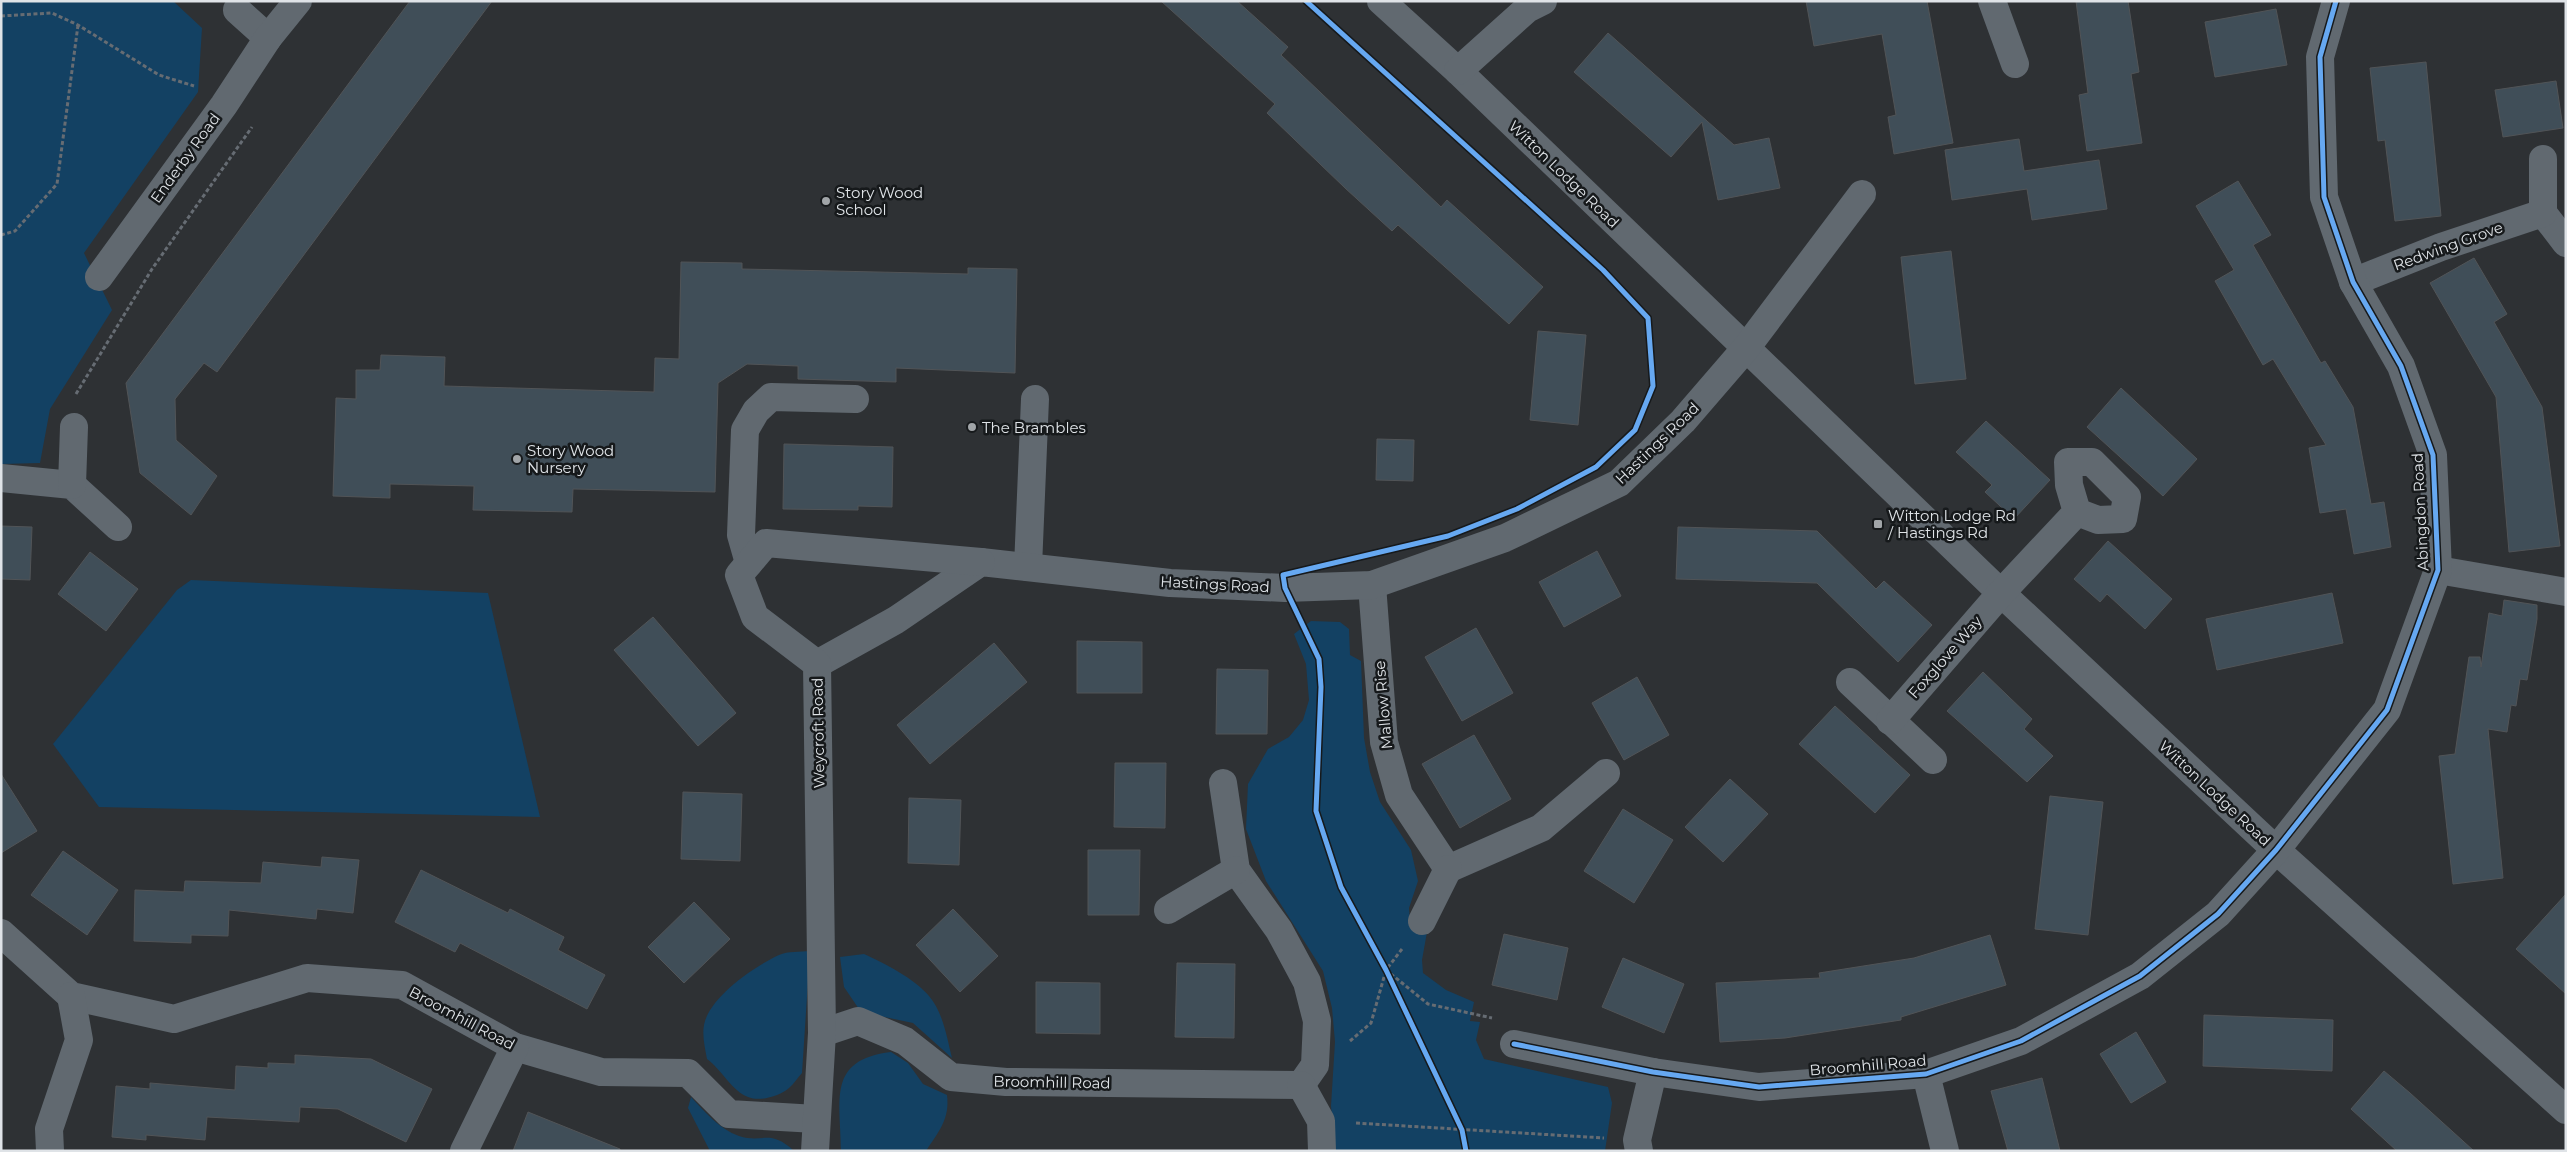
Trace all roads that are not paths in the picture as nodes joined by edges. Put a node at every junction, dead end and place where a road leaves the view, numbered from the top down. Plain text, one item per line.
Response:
1 (298, 1) edge
2 (1381, 1) edge
3 (1543, 1) edge
4 (1992, 1) edge
5 (2336, 1) edge
6 (237, 10) dead end
7 (268, 38) junction
8 (2015, 64) dead end
9 (1458, 71) junction
10 (2543, 159) dead end
11 (1862, 194) dead end
12 (2543, 213) junction
13 (2566, 243) edge
14 (100, 277) dead end
15 (2353, 282) junction
16 (1746, 348) junction
17 (855, 398) dead end
18 (1036, 398) dead end
19 (74, 427) road end
20 (1, 478) edge
21 (72, 485) junction
22 (2077, 512) dead end
23 (118, 526) dead end
24 (981, 562) junction
25 (749, 563) junction
26 (1028, 567) junction
27 (2438, 570) junction
28 (1372, 585) junction
29 (2001, 592) junction
30 (2566, 592) edge
31 (817, 664) junction
32 (1850, 682) dead end
33 (1890, 722) junction
34 (1933, 760) dead end
35 (1606, 773) dead end
36 (1223, 783) dead end
37 (2276, 850) junction
38 (1448, 869) junction
39 (1236, 870) junction
40 (1168, 910) dead end
41 (1422, 921) road end
42 (1, 933) edge
43 (71, 996) junction
44 (822, 1033) junction
45 (1514, 1044) road end
46 (515, 1048) junction
47 (1653, 1072) junction
48 (1926, 1074) junction
49 (1301, 1085) junction
50 (2566, 1110) edge
51 (816, 1119) junction
52 (1638, 1146) edge
53 (50, 1151) edge
54 (464, 1151) edge
55 (815, 1151) edge
56 (1322, 1151) edge
57 (1945, 1151) edge

1 - 7 street, Enderby Road
2 - 9 street, Witton Lodge Road
3 - 9 street
4 - 8 street
5 - 15 street, Abingdon Road
6 - 7 street
7 - 14 street, Enderby Road
9 - 16 street, Witton Lodge Road
10 - 12 street
11 - 16 street
12 - 13 street
12 - 15 street, Redwing Grove
15 - 27 street, Abingdon Road
16 - 28 street, Hastings Road
16 - 29 street, Witton Lodge Road
17 - 25 street
18 - 26 street
19 - 21 street
20 - 21 street
21 - 23 street
22 - 29 street
24 - 25 street, Weycroft Road
24 - 26 street, Hastings Road
24 - 31 street
25 - 31 street, Weycroft Road
26 - 28 street, Hastings Road
27 - 30 street
27 - 37 street, Abingdon Road
28 - 38 street, Mallow Rise
29 - 33 street, Foxglove Way
29 - 37 street, Witton Lodge Road
31 - 44 street, Weycroft Road
32 - 33 street
33 - 34 street
35 - 38 street
36 - 39 street
37 - 48 street, Broomhill Road
37 - 50 street, Witton Lodge Road
38 - 41 street
39 - 40 street
39 - 49 street
42 - 43 street, Broomhill Road
43 - 46 street, Broomhill Road
43 - 53 street
44 - 49 street, Broomhill Road
44 - 51 street, Weycroft Road
45 - 47 street, Broomhill Road
46 - 51 street, Broomhill Road
46 - 54 street
47 - 48 street, Broomhill Road
47 - 52 street
48 - 57 street
49 - 56 street
51 - 55 street, Weycroft Road

